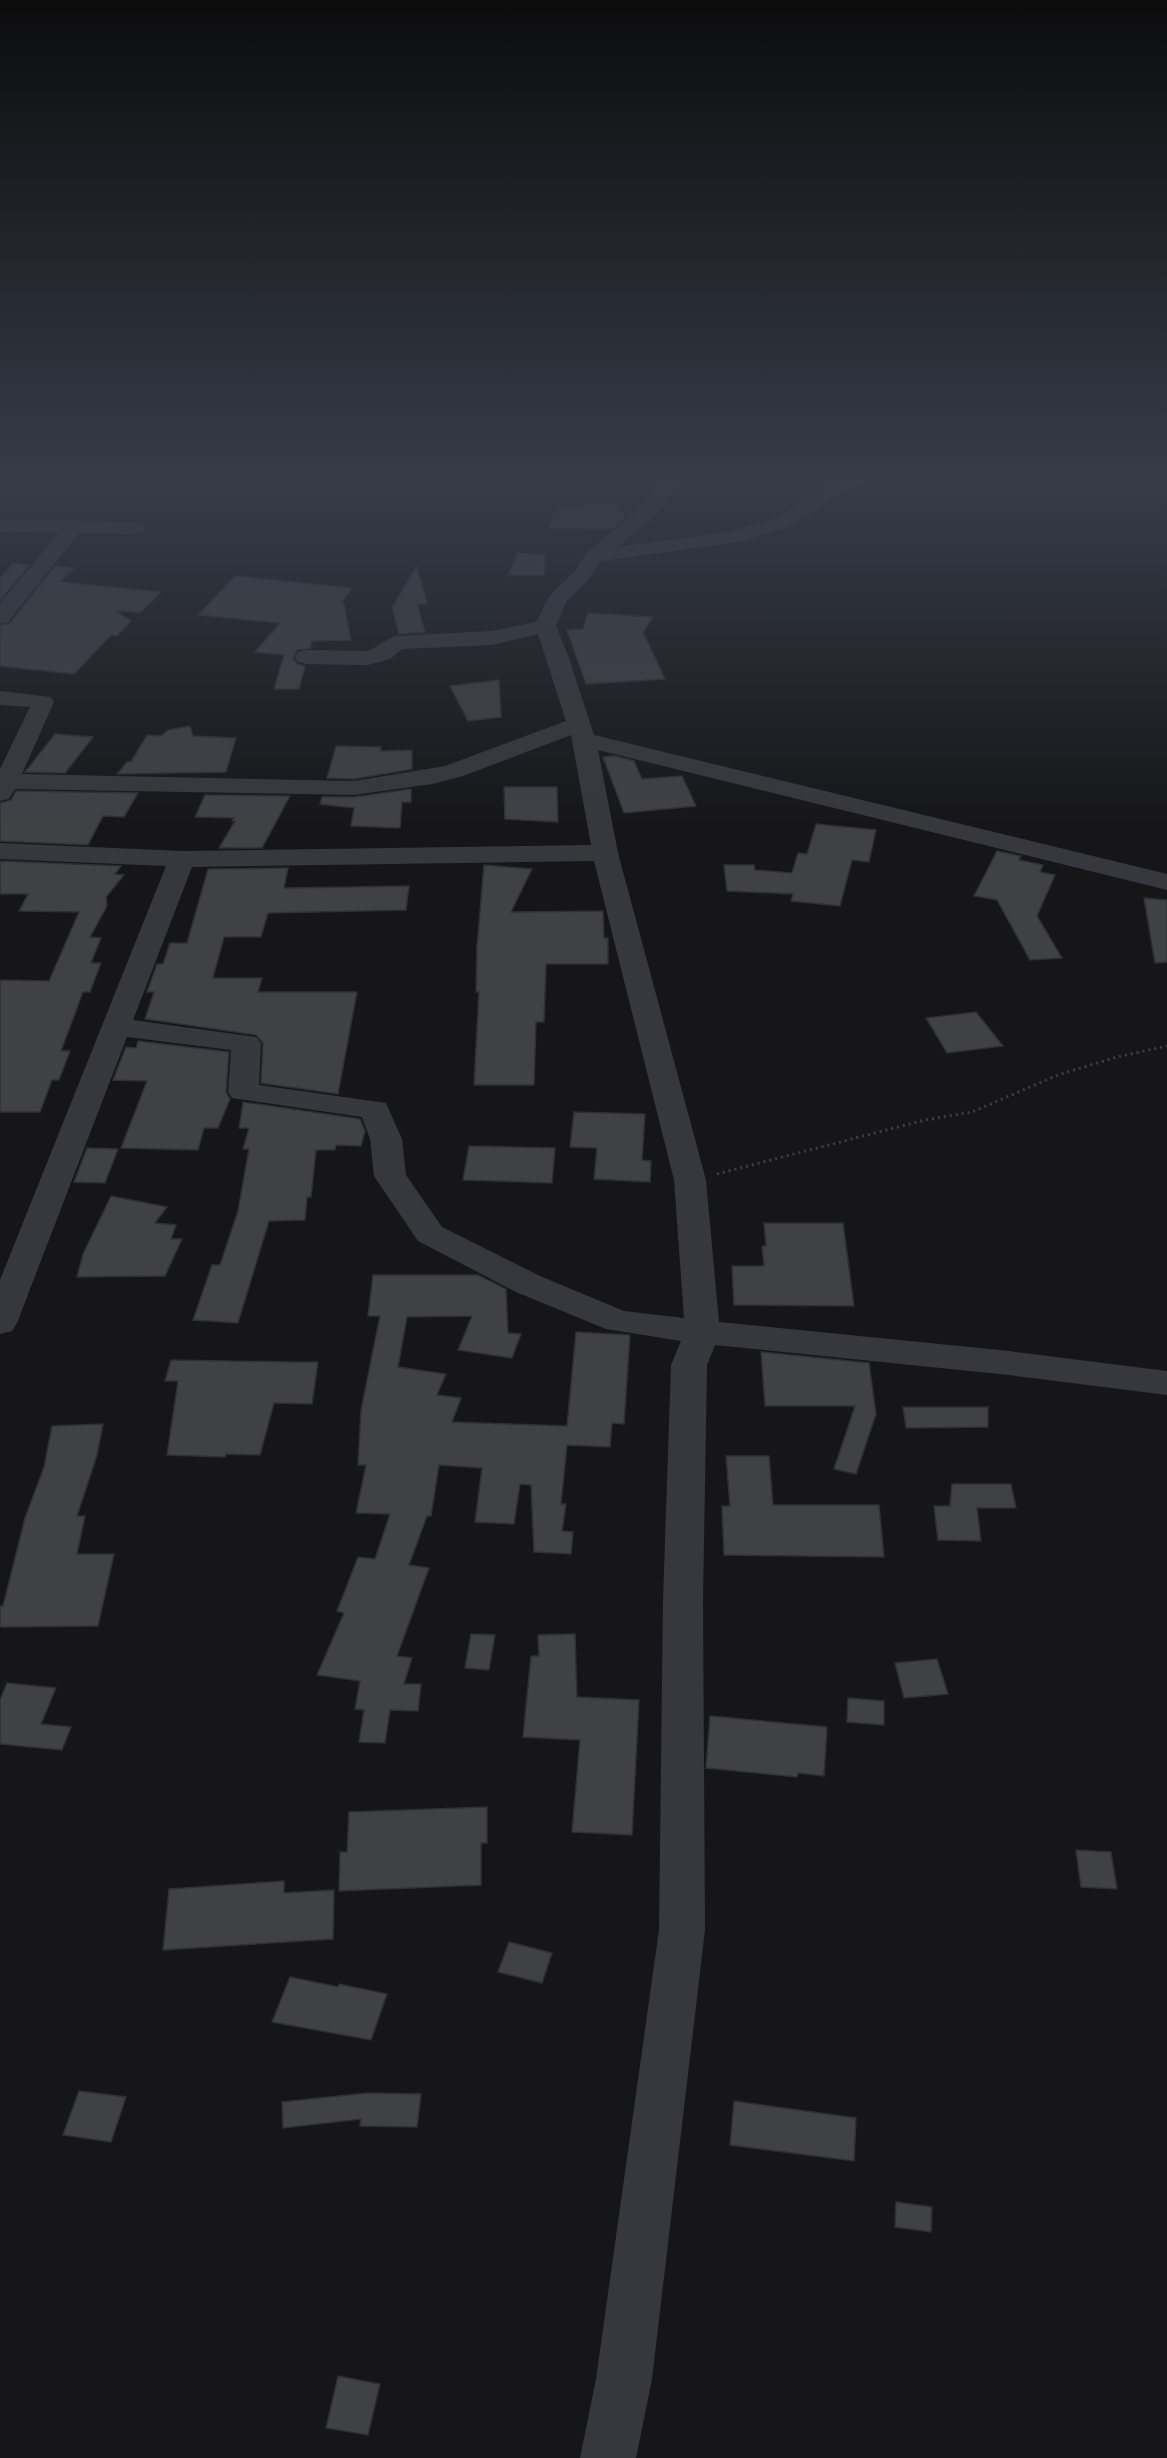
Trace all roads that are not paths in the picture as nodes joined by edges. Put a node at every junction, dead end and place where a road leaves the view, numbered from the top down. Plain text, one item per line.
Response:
1 (15, 599) edge
2 (557, 599) edge
3 (0, 617) edge
4 (545, 626) junction
5 (306, 657) dead end
6 (0, 698) edge
7 (583, 738) junction
8 (3, 788) edge
9 (0, 851) edge
10 (605, 853) junction
11 (182, 859) junction
12 (1167, 882) edge
13 (115, 1027) junction
14 (0, 1323) edge
15 (702, 1332) junction
16 (1167, 1383) edge
17 (608, 2458) edge

1 - 3 street
2 - 4 street
4 - 5 street
4 - 7 street
6 - 8 street
7 - 8 street
7 - 10 street
7 - 12 street
9 - 11 street
10 - 11 street
10 - 15 street
11 - 13 street
13 - 14 street
13 - 15 street
15 - 16 street
15 - 17 street

